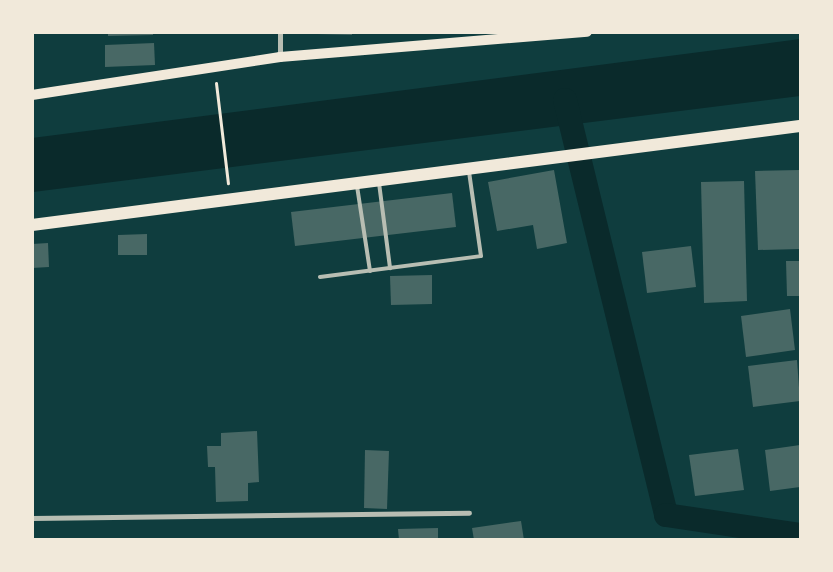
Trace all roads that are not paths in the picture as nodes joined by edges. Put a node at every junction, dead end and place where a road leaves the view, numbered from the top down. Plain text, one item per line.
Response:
1 (280, 32) edge
2 (587, 32) edge
3 (537, 34) edge
4 (280, 57) junction
5 (32, 95) edge
6 (800, 126) edge
7 (468, 167) junction
8 (379, 179) junction
9 (356, 182) junction
10 (32, 225) edge
11 (390, 268) junction
12 (370, 271) junction
13 (320, 277) dead end
14 (469, 513) dead end
15 (32, 518) edge

1 - 4 street
2 - 3 main road
3 - 4 main road
4 - 5 main road
6 - 7 main road
7 - 8 main road
7 - 11 lane
8 - 9 main road
8 - 11 lane
9 - 10 main road
9 - 12 lane
11 - 12 lane
12 - 13 lane
14 - 15 street

